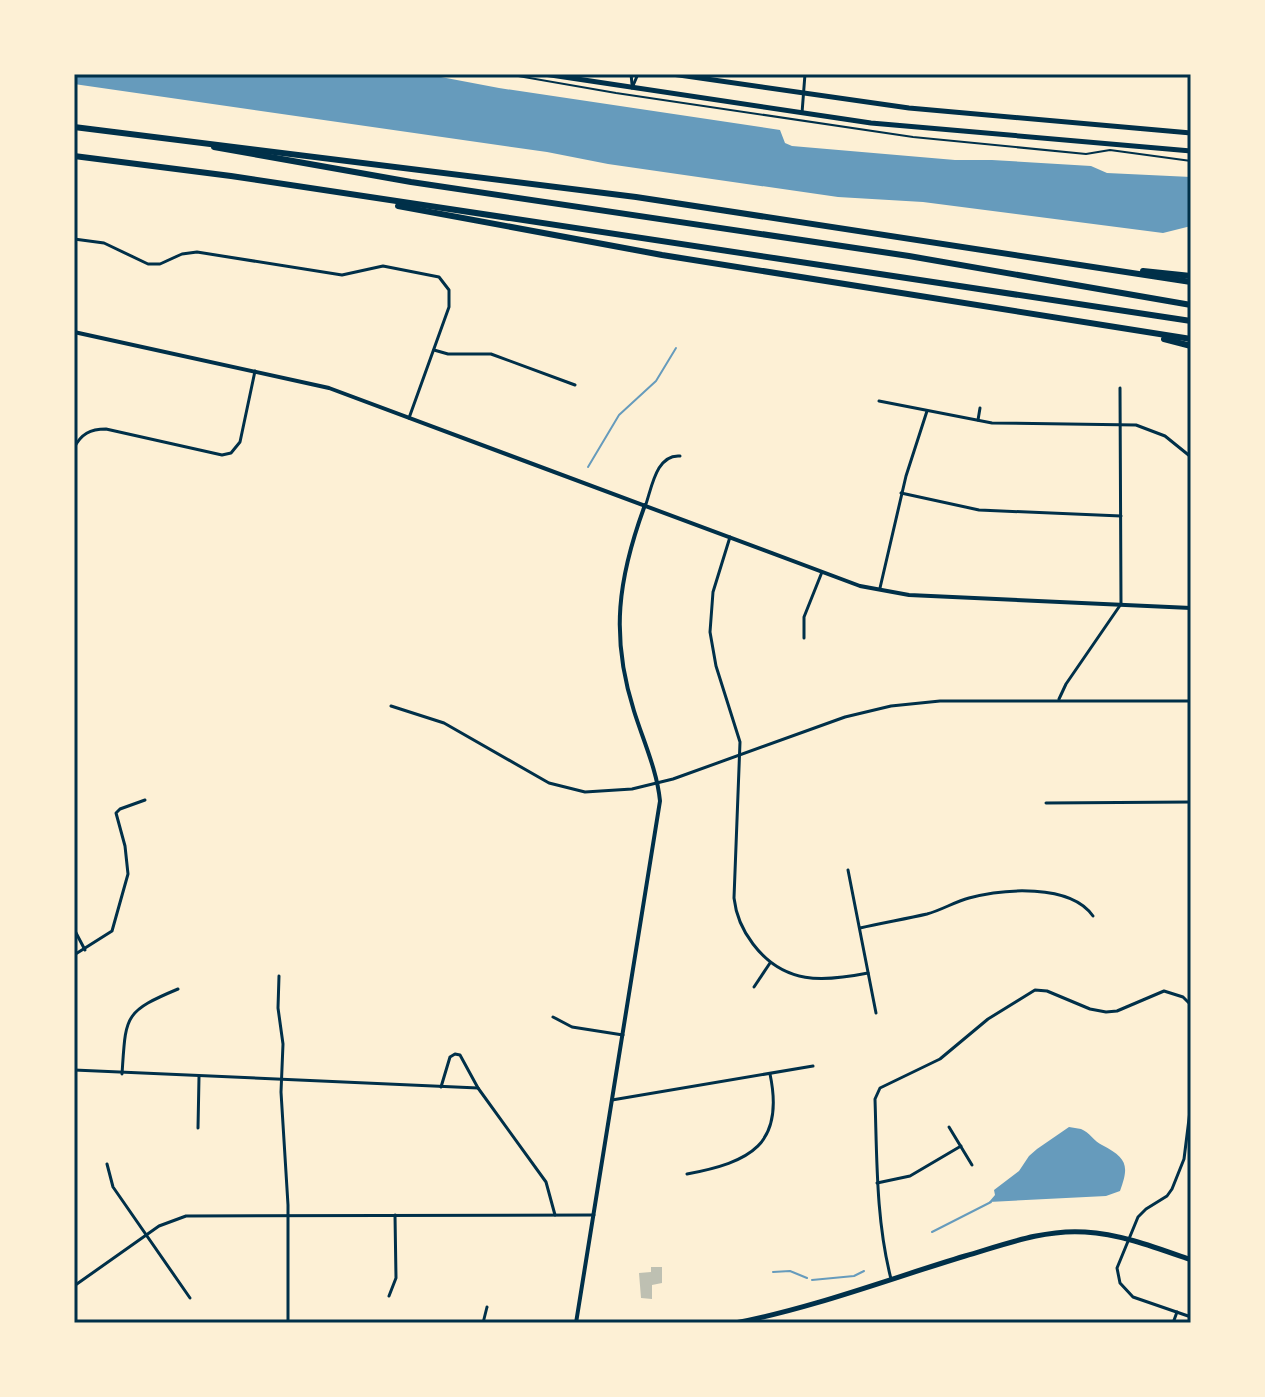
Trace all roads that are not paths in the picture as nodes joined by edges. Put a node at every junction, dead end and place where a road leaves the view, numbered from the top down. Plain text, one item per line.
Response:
1 (544, 74) edge
2 (631, 74) edge
3 (638, 74) edge
4 (672, 74) edge
5 (805, 74) edge
6 (632, 88) junction
7 (803, 94) junction
8 (802, 113) junction
9 (74, 127) edge
10 (1191, 133) edge
11 (144, 134) junction
12 (1191, 151) edge
13 (74, 156) edge
14 (352, 196) junction
15 (74, 239) edge
16 (1080, 266) junction
17 (1191, 276) edge
18 (1191, 282) edge
19 (1191, 305) edge
20 (1191, 321) edge
21 (1134, 330) junction
22 (74, 332) edge
23 (1191, 339) edge
24 (1191, 346) edge
25 (434, 350) junction
26 (255, 371) junction
27 (575, 385) dead end
28 (1120, 388) dead end
29 (879, 401) dead end
30 (980, 408) dead end
31 (927, 411) junction
32 (409, 418) junction
33 (978, 421) junction
34 (82, 423) dead end
35 (1120, 425) junction
36 (89, 431) junction
37 (74, 448) edge
38 (680, 456) dead end
39 (1191, 457) edge
40 (901, 493) junction
41 (645, 505) junction
42 (1121, 516) junction
43 (730, 537) junction
44 (822, 572) junction
45 (880, 590) junction
46 (1121, 604) junction
47 (1191, 608) edge
48 (804, 638) dead end
49 (1059, 699) junction
50 (1191, 701) edge
51 (391, 706) dead end
52 (741, 754) junction
53 (657, 783) junction
54 (145, 800) dead end
55 (1191, 802) edge
56 (1046, 803) dead end
57 (848, 870) dead end
58 (1093, 916) dead end
59 (860, 928) junction
60 (74, 929) edge
61 (85, 950) junction
62 (74, 955) edge
63 (770, 963) junction
64 (868, 973) junction
65 (279, 976) dead end
66 (754, 987) dead end
67 (178, 989) dead end
68 (1191, 1005) edge
69 (876, 1013) dead end
70 (553, 1017) dead end
71 (623, 1035) junction
72 (813, 1066) dead end
73 (74, 1070) edge
74 (122, 1074) junction
75 (770, 1074) junction
76 (199, 1077) junction
77 (281, 1080) junction
78 (441, 1087) junction
79 (478, 1088) junction
80 (612, 1100) junction
81 (1191, 1103) edge
82 (949, 1127) dead end
83 (198, 1128) dead end
84 (961, 1146) junction
85 (107, 1164) dead end
86 (972, 1165) dead end
87 (687, 1174) dead end
88 (877, 1183) junction
89 (288, 1215) junction
90 (395, 1215) junction
91 (555, 1215) junction
92 (594, 1215) junction
93 (146, 1235) junction
94 (1127, 1239) junction
95 (1191, 1260) edge
96 (891, 1279) junction
97 (74, 1286) edge
98 (389, 1296) dead end
99 (190, 1298) dead end
100 (487, 1307) dead end
101 (1177, 1312) junction
102 (1191, 1317) edge
103 (288, 1323) edge
104 (483, 1323) edge
105 (576, 1323) edge
106 (735, 1323) edge
107 (1173, 1323) edge

1 - 6 main road
2 - 6 street
3 - 6 street
4 - 7 main road
5 - 7 street
6 - 8 main road
7 - 8 street
7 - 10 main road
8 - 12 main road
9 - 11 highway
11 - 16 highway
11 - 19 highway
13 - 14 highway
14 - 20 highway
14 - 21 highway
15 - 25 street
16 - 17 highway
16 - 18 highway
21 - 23 highway
21 - 24 highway
22 - 26 street
25 - 27 street
25 - 32 street
26 - 32 street
26 - 36 street
28 - 35 street
29 - 31 street
30 - 33 street
31 - 33 street
31 - 40 street
32 - 41 street
33 - 35 street
34 - 36 street
35 - 39 street
35 - 42 street
36 - 37 street
38 - 41 street
40 - 42 street
40 - 45 street
41 - 43 street
41 - 53 street
42 - 46 street
43 - 44 street
43 - 52 street
44 - 45 street
44 - 48 street
45 - 46 street
46 - 47 street
46 - 49 street
49 - 50 street
49 - 52 street
51 - 53 street
52 - 53 street
52 - 63 street
53 - 71 street
54 - 61 street
55 - 56 street
57 - 59 street
58 - 59 street
59 - 64 street
60 - 61 street
61 - 62 street
63 - 64 street
63 - 66 street
64 - 69 street
65 - 77 street
67 - 74 street
68 - 88 street
70 - 71 street
71 - 80 street
72 - 75 street
73 - 74 street
74 - 76 street
75 - 80 street
75 - 87 street
76 - 77 street
76 - 83 street
77 - 78 street
77 - 89 street
78 - 79 street
78 - 79 street
79 - 91 street
80 - 92 street
81 - 94 street
82 - 84 street
84 - 86 street
84 - 88 street
85 - 93 street
88 - 96 street
89 - 90 street
89 - 93 street
89 - 103 street
90 - 91 street
90 - 98 street
91 - 92 street
92 - 105 street
93 - 97 street
93 - 99 street
94 - 95 main road
94 - 96 main road
94 - 101 street
96 - 106 main road
100 - 104 street
101 - 102 street
101 - 107 street

